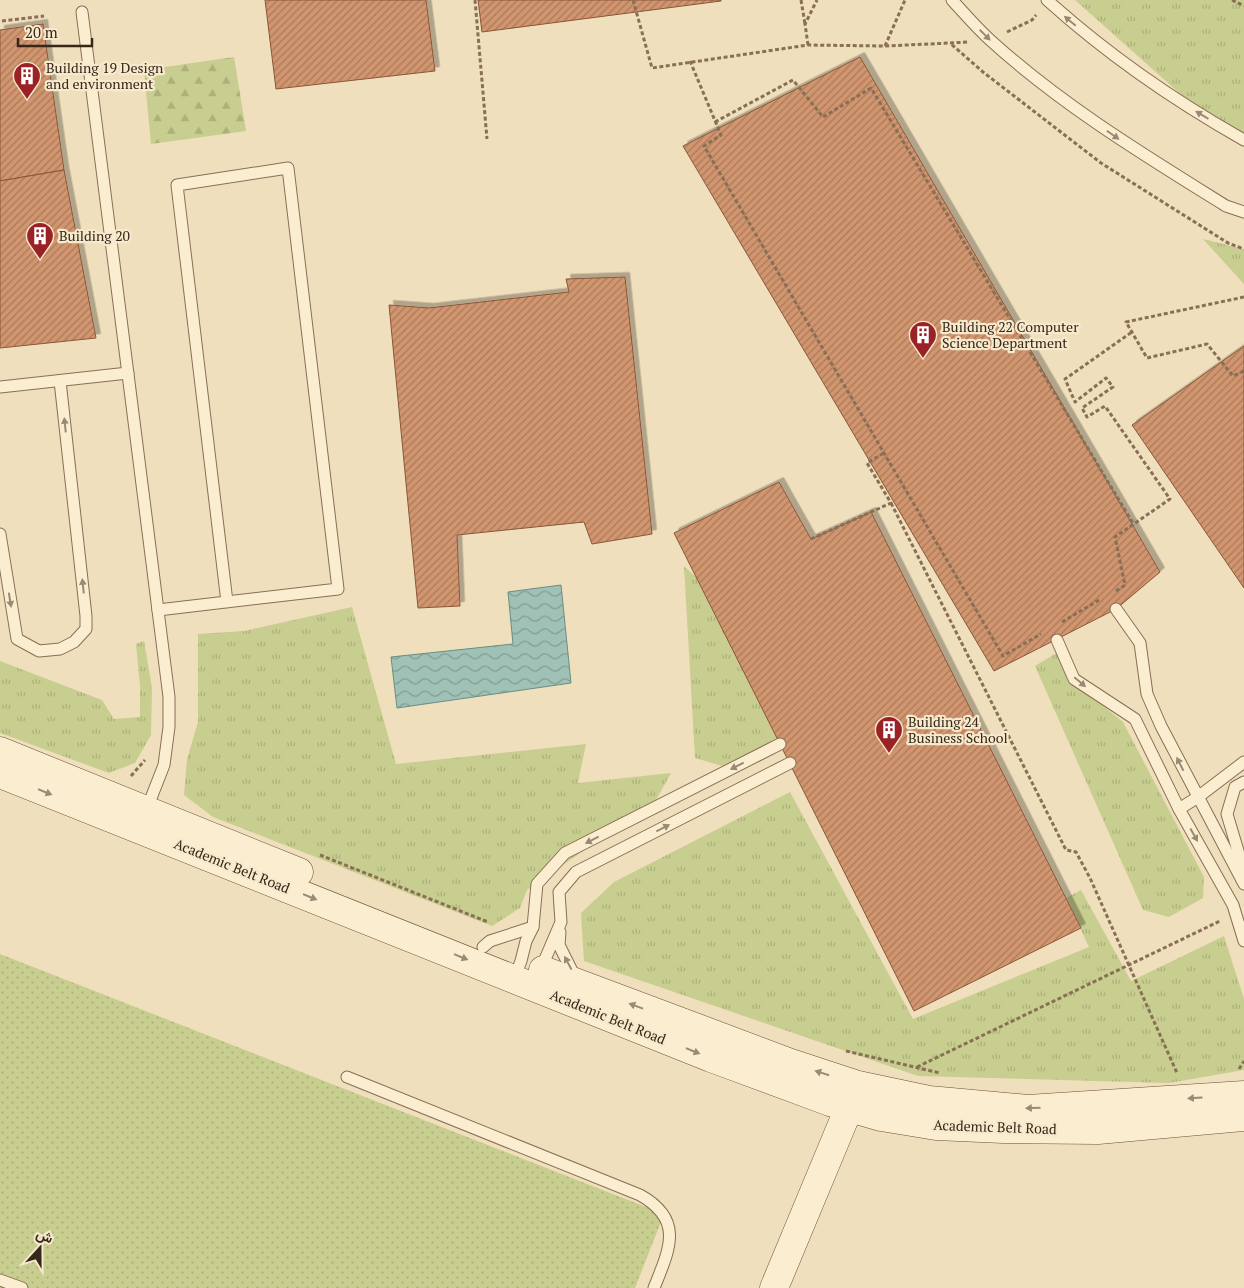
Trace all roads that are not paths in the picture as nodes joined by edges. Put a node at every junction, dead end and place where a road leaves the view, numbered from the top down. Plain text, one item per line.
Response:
1 (952, 0) edge
2 (1047, 0) edge
3 (82, 12) dead end
4 (1244, 140) edge
5 (1244, 212) edge
6 (128, 373) junction
7 (60, 381) junction
8 (0, 387) edge
9 (0, 534) edge
10 (227, 602) junction
11 (1116, 609) dead end
12 (158, 610) junction
13 (1057, 640) dead end
14 (780, 744) dead end
15 (0, 752) edge
16 (1244, 762) edge
17 (790, 763) dead end
18 (0, 774) edge
19 (1244, 782) edge
20 (1198, 797) junction
21 (1179, 809) junction
22 (143, 820) junction
23 (1244, 871) edge
24 (1244, 884) edge
25 (561, 922) junction
26 (533, 926) junction
27 (486, 934) junction
28 (1244, 941) edge
29 (528, 974) junction
30 (598, 992) junction
31 (346, 1077) dead end
32 (1241, 1087) edge
33 (854, 1096) junction
34 (0, 1280) edge
35 (22, 1288) edge
36 (654, 1288) edge
37 (774, 1288) edge

1 -> 5 lane
4 -> 2 lane
3 - 6 lane
6 - 7 lane
6 - 12 lane
7 - 8 lane
9 -> 7 lane
10 - 10 lane
10 - 12 lane
20 -> 11 lane
12 - 22 lane
13 -> 21 lane
14 -> 26 lane
15 - 22 street, Academic Belt Road
16 - 20 lane
25 -> 17 lane
18 -> 22 street, Academic Belt Road
19 - 23 lane
20 - 21 lane
20 - 24 lane
21 -> 28 lane
22 - 27 street, Academic Belt Road
22 -> 29 street, Academic Belt Road
25 - 29 lane
30 -> 25 lane
26 - 27 lane
26 - 29 lane
27 - 29 street, Academic Belt Road
29 - 30 street, Academic Belt Road
29 -> 33 street, Academic Belt Road
33 -> 30 street, Academic Belt Road
31 - 36 lane
32 - 33 street, Academic Belt Road
33 - 37 street
34 - 35 lane

